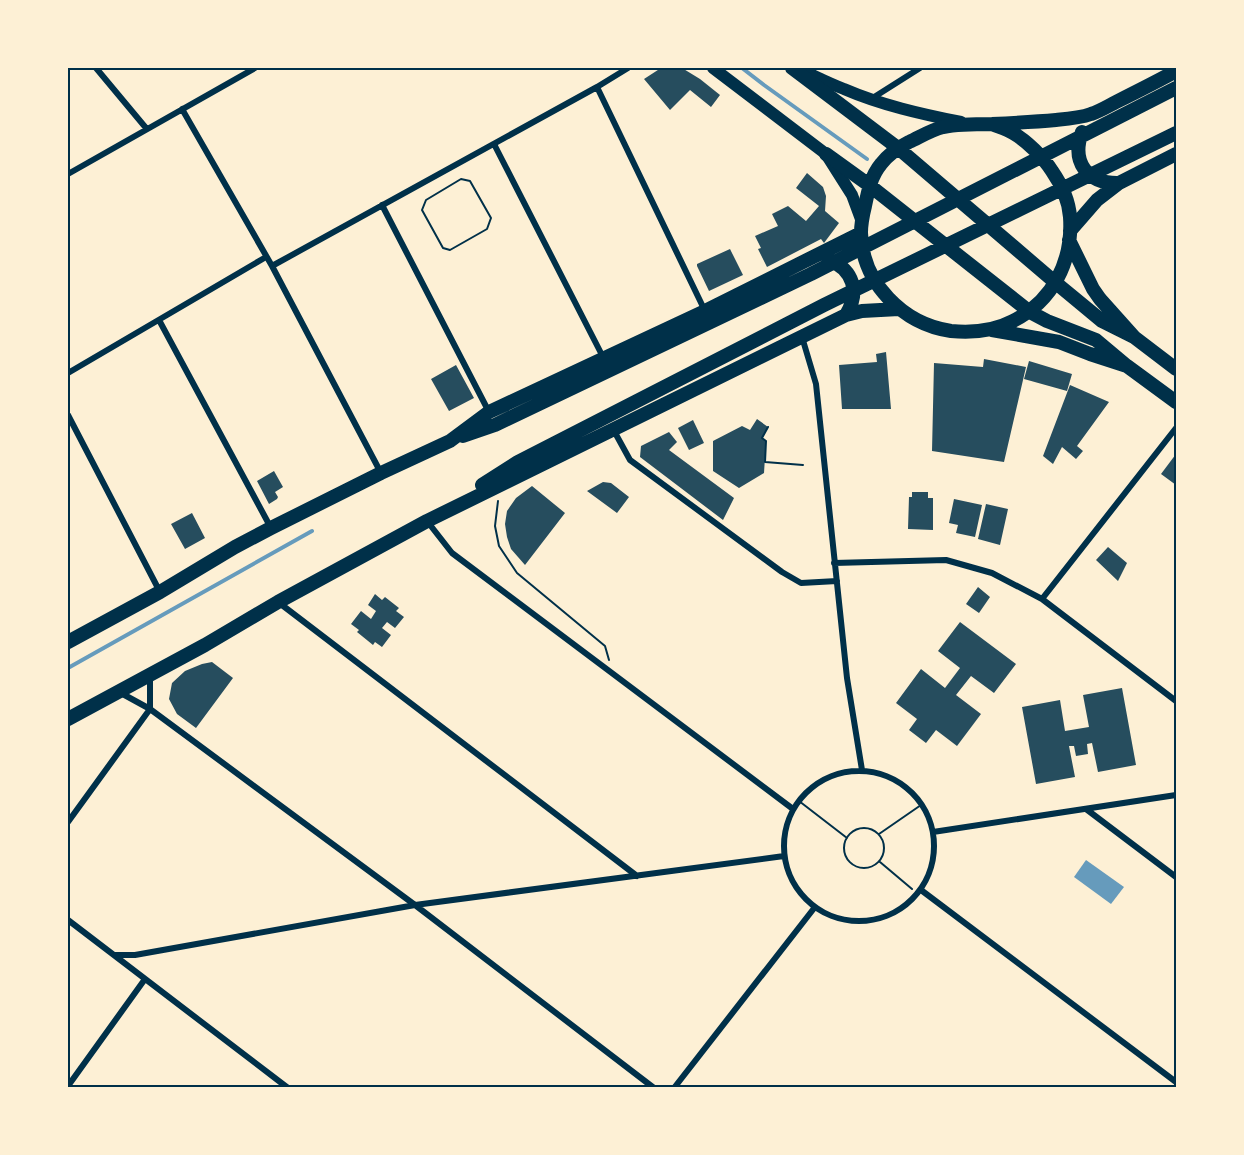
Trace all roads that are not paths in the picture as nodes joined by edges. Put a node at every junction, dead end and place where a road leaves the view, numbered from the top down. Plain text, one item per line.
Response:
1 (96, 68) edge
2 (255, 68) edge
3 (628, 68) edge
4 (713, 68) edge
5 (792, 68) edge
6 (797, 68) edge
7 (920, 68) edge
8 (1171, 71) edge
9 (597, 87) junction
10 (1176, 88) edge
11 (871, 99) junction
12 (182, 109) junction
13 (1091, 114) junction
14 (968, 123) junction
15 (992, 124) junction
16 (146, 128) junction
17 (1176, 133) edge
18 (494, 144) junction
19 (898, 148) junction
20 (826, 154) junction
21 (1176, 154) edge
22 (68, 174) edge
23 (1119, 183) junction
24 (869, 185) junction
25 (382, 205) junction
26 (862, 227) junction
27 (1069, 236) junction
28 (266, 257) junction
29 (272, 266) junction
30 (808, 268) junction
31 (1056, 283) junction
32 (899, 309) junction
33 (705, 311) junction
34 (1030, 312) junction
35 (846, 315) junction
36 (159, 320) junction
37 (989, 330) junction
38 (802, 336) junction
39 (1134, 337) junction
40 (603, 358) junction
41 (1127, 366) junction
42 (1176, 369) edge
43 (68, 373) edge
44 (1176, 402) edge
45 (489, 412) junction
46 (68, 415) edge
47 (1176, 428) edge
48 (612, 429) junction
49 (450, 441) junction
50 (381, 473) junction
51 (428, 521) junction
52 (271, 528) junction
53 (834, 563) junction
54 (837, 581) junction
55 (160, 592) junction
56 (1042, 599) junction
57 (278, 602) junction
58 (68, 642) edge
59 (150, 675) junction
60 (118, 692) junction
61 (1176, 701) edge
62 (150, 709) junction
63 (68, 719) edge
64 (862, 770) junction
65 (1176, 795) edge
66 (792, 809) junction
67 (1086, 809) junction
68 (68, 822) edge
69 (933, 832) junction
70 (784, 856) junction
71 (638, 876) junction
72 (1176, 877) edge
73 (919, 891) junction
74 (415, 906) junction
75 (815, 908) junction
76 (68, 920) edge
77 (114, 955) junction
78 (145, 979) junction
79 (1176, 1082) edge
80 (68, 1086) edge
81 (288, 1088) edge
82 (654, 1088) edge
83 (674, 1088) edge

1 - 16 street
2 - 12 street
3 - 9 street
4 - 20 main road
5 - 19 highway
6 - 11 main road
7 - 11 street
8 - 13 highway
9 - 18 street
9 - 33 street
10 - 30 highway
11 - 14 main road
12 - 16 street
12 - 28 street
13 - 15 highway
13 - 23 highway
14 - 15 highway
14 - 19 highway
15 - 27 highway
16 - 22 street
17 - 51 highway
18 - 25 street
18 - 40 street
19 - 24 highway
19 - 31 highway
20 - 24 highway
20 - 26 main road
21 - 23 highway
23 - 27 highway
24 - 26 highway
24 - 34 highway
25 - 29 street
25 - 45 street
26 - 30 highway
26 - 32 highway
27 - 31 highway
27 - 39 highway
28 - 29 street
28 - 36 street
29 - 50 street
30 - 33 highway
30 - 35 highway
30 - 49 highway
31 - 34 highway
31 - 39 highway
32 - 35 highway
32 - 37 highway
33 - 40 highway
34 - 37 highway
34 - 41 highway
35 - 38 highway
36 - 43 street
36 - 52 street
37 - 41 highway
38 - 48 highway
38 - 53 street
39 - 42 highway
40 - 45 highway
41 - 44 highway
45 - 49 highway
46 - 55 street
47 - 56 street
48 - 51 highway
48 - 54 street
49 - 50 highway
50 - 52 highway
51 - 57 highway
51 - 66 street
52 - 55 highway
53 - 54 street
53 - 56 street
54 - 64 street
55 - 58 highway
56 - 61 street
57 - 59 highway
57 - 71 street
59 - 60 highway
59 - 62 street
60 - 62 street
60 - 63 highway
62 - 68 street
62 - 74 street
64 - 66 street
64 - 69 street
65 - 67 street
66 - 70 street
67 - 69 street
67 - 72 street
69 - 73 street
70 - 71 street
70 - 75 street
71 - 74 street
73 - 75 street
73 - 79 street
74 - 77 street
74 - 82 street
75 - 83 street
76 - 77 street
77 - 78 street
78 - 80 street
78 - 81 street

